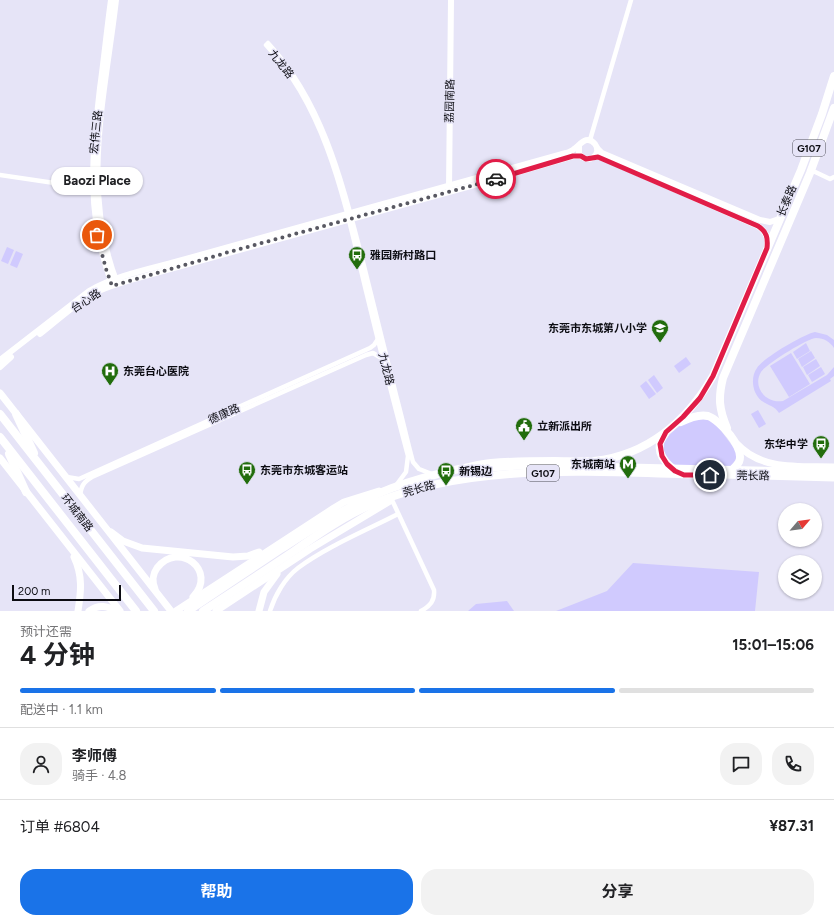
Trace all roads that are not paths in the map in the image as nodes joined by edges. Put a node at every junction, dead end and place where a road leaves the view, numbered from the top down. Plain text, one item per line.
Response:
1 (111, 0) edge
2 (116, 0) edge
3 (451, 0) edge
4 (455, 0) edge
5 (631, 0) edge
6 (453, 12) junction
7 (834, 76) edge
8 (834, 108) edge
9 (590, 140) junction
10 (579, 145) junction
11 (597, 148) junction
12 (581, 156) junction
13 (594, 157) junction
14 (811, 170) junction
15 (0, 175) edge
16 (834, 177) edge
17 (95, 188) junction
18 (451, 188) junction
19 (349, 216) junction
20 (779, 219) junction
21 (767, 248) junction
22 (114, 282) junction
23 (378, 339) junction
24 (383, 359) junction
25 (0, 360) edge
26 (0, 367) edge
27 (0, 393) edge
28 (0, 414) edge
29 (16, 414) junction
30 (673, 426) junction
31 (666, 432) junction
32 (732, 438) junction
33 (2, 440) edge
34 (0, 458) edge
35 (41, 466) junction
36 (470, 466) junction
37 (834, 467) edge
38 (834, 472) edge
39 (433, 474) junction
40 (684, 475) junction
41 (723, 476) junction
42 (65, 477) junction
43 (834, 478) edge
44 (392, 488) junction
45 (26, 492) junction
46 (403, 493) junction
47 (80, 496) junction
48 (392, 500) junction
49 (398, 514) junction
50 (100, 522) junction
51 (68, 545) junction
52 (273, 547) junction
53 (286, 566) junction
54 (161, 599) junction
55 (186, 608) edge
56 (152, 609) edge
57 (78, 611) edge
58 (89, 611) edge
59 (117, 611) edge
60 (120, 611) edge
61 (136, 611) edge
62 (171, 611) edge
63 (176, 611) edge
64 (204, 611) edge
65 (216, 611) edge
66 (259, 611) edge
67 (270, 611) edge
68 (421, 611) edge

1 - 17 main road, 宏伟三路
2 - 17 main road, 宏伟三路
3 - 6 main road
4 - 6 main road
5 - 9 street
6 - 18 main road, 荔园南路
7 - 20 highway, 长泰路 / G107
8 - 14 highway, 长泰路 / G107
9 - 10 main road
9 - 11 main road
10 - 12 main road
10 - 18 main road, 台心路
11 - 13 main road
11 - 20 main road
12 - 13 main road
12 - 18 main road, 台心路
13 - 21 main road
14 - 16 street
14 - 32 highway, 长泰路 / G107
15 - 17 street
17 - 22 main road, 宏伟三路
18 - 19 main road, 台心路
19 - 19 street, 九龙路
19 - 22 main road, 台心路
19 - 23 street, 九龙路
19 - 39 street, 九龙路
20 - 21 highway, 长泰路 / G107
21 - 30 highway, 长泰路 / G107
22 - 25 main road, 台心路
22 - 26 main road, 台心路
23 - 24 street, 九龙路
23 - 42 street, 德康路
24 - 44 street, 九龙路
24 - 47 street, 德康路
27 - 29 main road
28 - 35 highway, 环城南路
29 - 35 highway
29 - 42 main road
30 - 31 highway, 莞长路 / G107
30 - 32 highway
31 - 36 highway, 莞长路 / G107
31 - 40 highway
32 - 37 main road, 莞长路
32 - 41 highway, G107
33 - 45 highway
33 - 61 highway, 环城南路
34 - 45 main road
35 - 56 highway, 环城南路
36 - 38 main road, 莞长路
36 - 39 highway, 莞长路 / G107
39 - 44 highway, 莞长路 / G107
40 - 41 highway, 莞长路 / G107
40 - 46 highway, 莞长路 / G107
41 - 43 main road, 莞长路
42 - 47 main road
44 - 52 main road
44 - 55 highway, 莞长路 / G107
45 - 51 main road
46 - 48 main road
46 - 64 highway, 莞长路 / G107
47 - 50 main road
48 - 49 street
48 - 53 main road
49 - 67 street
49 - 68 street
50 - 52 main road
50 - 54 main road
51 - 57 main road
51 - 60 main road
52 - 55 main road
53 - 65 main road
53 - 66 main road
54 - 55 main road
54 - 62 main road
55 - 63 main road
58 - 59 main road

